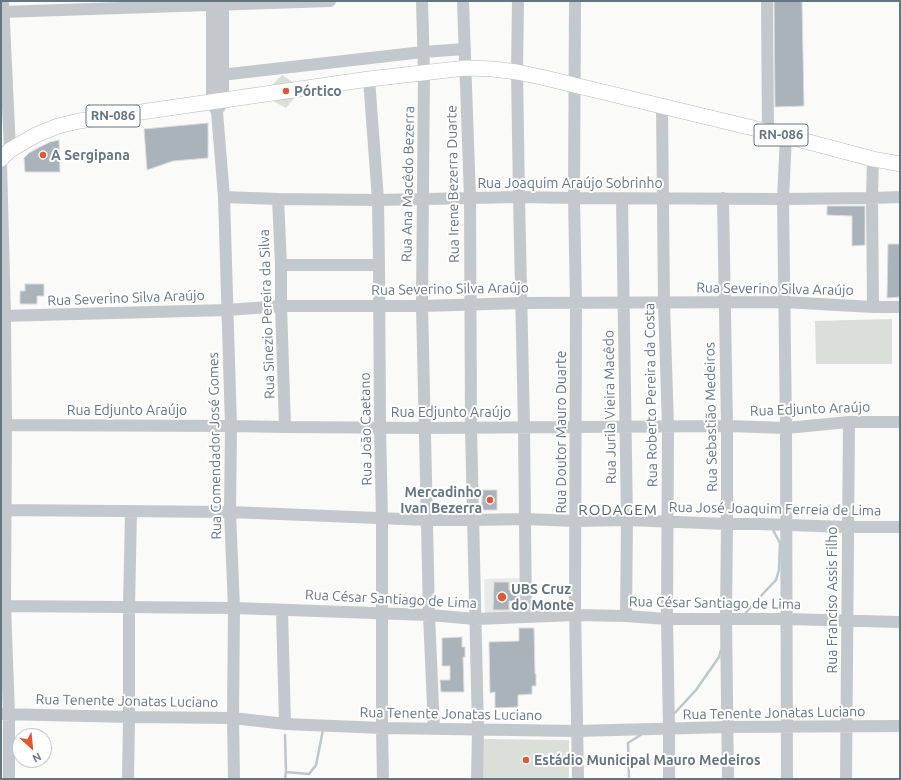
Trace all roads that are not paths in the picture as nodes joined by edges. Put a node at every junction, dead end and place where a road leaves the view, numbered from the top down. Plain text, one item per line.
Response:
1 (330, 1) edge
2 (422, 1) edge
3 (463, 1) edge
4 (518, 1) edge
5 (575, 1) edge
6 (766, 1) edge
7 (218, 3) edge
8 (2, 8) edge
9 (465, 49) junction
10 (423, 52) junction
11 (466, 68) junction
12 (424, 72) junction
13 (517, 72) junction
14 (217, 75) junction
15 (369, 79) junction
16 (574, 85) junction
17 (218, 105) junction
18 (662, 107) junction
19 (768, 132) junction
20 (786, 136) junction
21 (6, 154) edge
22 (873, 159) junction
23 (1, 163) edge
24 (900, 164) edge
25 (224, 197) junction
26 (519, 197) junction
27 (900, 197) edge
28 (470, 198) junction
29 (574, 198) junction
30 (622, 198) junction
31 (663, 198) junction
32 (723, 198) junction
33 (872, 198) junction
34 (278, 199) junction
35 (783, 199) junction
36 (378, 200) junction
37 (423, 200) junction
38 (281, 265) junction
39 (379, 265) junction
40 (664, 302) junction
41 (724, 302) junction
42 (784, 302) junction
43 (521, 303) junction
44 (576, 303) junction
45 (624, 303) junction
46 (379, 305) junction
47 (470, 305) junction
48 (281, 306) junction
49 (422, 306) junction
50 (873, 307) junction
51 (900, 307) edge
52 (227, 310) junction
53 (3, 316) edge
54 (849, 422) junction
55 (900, 422) edge
56 (4, 425) edge
57 (231, 426) junction
58 (625, 426) junction
59 (668, 426) junction
60 (727, 426) junction
61 (285, 427) junction
62 (524, 427) junction
63 (576, 427) junction
64 (380, 428) junction
65 (425, 428) junction
66 (471, 428) junction
67 (786, 428) junction
68 (3, 510) edge
69 (131, 511) junction
70 (230, 512) junction
71 (382, 518) junction
72 (526, 519) junction
73 (427, 520) junction
74 (473, 520) junction
75 (627, 520) junction
76 (576, 521) junction
77 (668, 522) junction
78 (727, 524) junction
79 (786, 524) junction
80 (847, 527) junction
81 (900, 527) edge
82 (3, 606) edge
83 (129, 608) junction
84 (234, 608) junction
85 (282, 610) junction
86 (382, 613) junction
87 (428, 615) junction
88 (575, 615) junction
89 (526, 616) junction
90 (626, 616) junction
91 (476, 619) junction
92 (667, 619) junction
93 (726, 619) junction
94 (786, 619) junction
95 (847, 621) junction
96 (900, 622) edge
97 (5, 714) edge
98 (130, 717) junction
99 (233, 718) junction
100 (285, 724) junction
101 (900, 726) edge
102 (728, 727) junction
103 (787, 727) junction
104 (846, 727) junction
105 (382, 728) junction
106 (434, 729) junction
107 (669, 729) junction
108 (478, 730) junction
109 (577, 731) junction
110 (9, 779) edge
111 (128, 779) edge
112 (234, 779) edge
113 (383, 779) edge
114 (477, 779) edge
115 (578, 779) edge
116 (669, 779) edge
117 (728, 779) edge
118 (787, 779) edge
119 (846, 779) edge

1 - 7 street
2 - 10 street, Rua Ana Macêdo Bezerra
3 - 9 street, Rua Irene Bezerra Duarte
4 - 13 street
5 - 16 street, Rua Doutor Mauro Duarte
6 - 19 street
7 - 8 street
7 - 14 street, Rua Comendador José Gomes
8 - 21 street
9 - 10 street
9 - 11 street, Rua Irene Bezerra Duarte
10 - 12 street, Rua Ana Macêdo Bezerra
10 - 14 street
11 - 12 main road, RN-086
11 - 13 main road, RN-086
11 - 28 street, Rua Irene Bezerra Duarte
12 - 15 main road, RN-086
12 - 37 street, Rua Ana Macêdo Bezerra
13 - 16 main road, RN-086
13 - 26 street
14 - 17 street, Rua Comendador José Gomes
15 - 17 main road, RN-086
15 - 36 street, Rua João Caetano
16 - 18 main road, RN-086
16 - 29 street, Rua Doutor Mauro Duarte
17 - 21 main road, RN-086
17 - 25 street, Rua Comendador José Gomes
18 - 19 main road, RN-086
18 - 31 street, Rua Roberto Pereira da Costa
19 - 20 main road, RN-086
20 - 22 main road, RN-086
20 - 35 street
22 - 24 main road, RN-086
22 - 33 street
23 - 53 street
25 - 34 street, Rua Joaquim Araújo Sobrinho
25 - 52 street, Rua Comendador José Gomes
26 - 28 street, Rua Joaquim Araújo Sobrinho
26 - 29 street, Rua Joaquim Araújo Sobrinho
26 - 43 street
27 - 33 street, Rua Joaquim Araújo Sobrinho
28 - 37 street, Rua Joaquim Araújo Sobrinho
28 - 47 street, Rua Irene Bezerra Duarte
29 - 30 street, Rua Joaquim Araújo Sobrinho
29 - 44 street, Rua Doutor Mauro Duarte
30 - 31 street, Rua Joaquim Araújo Sobrinho
30 - 45 street, Rua Jurila Vieira Macêdo
31 - 32 street, Rua Joaquim Araújo Sobrinho
31 - 40 street, Rua Roberto Pereira da Costa
32 - 35 street, Rua Joaquim Araújo Sobrinho
32 - 41 street, Rua Sebastião Medeiros
33 - 35 street, Rua Joaquim Araújo Sobrinho
33 - 50 street
34 - 36 street, Rua Joaquim Araújo Sobrinho
34 - 38 street, Rua Sinezio Pereira da Silva
35 - 42 street
36 - 37 street, Rua Joaquim Araújo Sobrinho
36 - 39 street, Rua João Caetano
37 - 49 street, Rua Ana Macêdo Bezerra
38 - 39 street
38 - 48 street, Rua Sinezio Pereira da Silva
39 - 46 street, Rua João Caetano
40 - 41 street, Rua Severino Silva Araújo
40 - 45 street, Rua Severino Silva Araújo
40 - 59 street, Rua Roberto Pereira da Costa
41 - 42 street, Rua Severino Silva Araújo
41 - 60 street, Rua Sebastião Medeiros
42 - 50 street, Rua Severino Silva Araújo
42 - 67 street
43 - 44 street, Rua Severino Silva Araújo
43 - 47 street, Rua Severino Silva Araújo
43 - 62 street
44 - 45 street, Rua Severino Silva Araújo
44 - 63 street, Rua Doutor Mauro Duarte
45 - 58 street, Rua Jurila Vieira Macêdo
46 - 48 street, Rua Severino Silva Araújo
46 - 49 street, Rua Severino Silva Araújo
46 - 64 street, Rua João Caetano
47 - 49 street, Rua Severino Silva Araújo
47 - 66 street, Rua Irene Bezerra Duarte
48 - 52 street, Rua Severino Silva Araújo
48 - 61 street, Rua Sinezio Pereira da Silva
49 - 65 street, Rua Ana Macêdo Bezerra
50 - 51 street, Rua Severino Silva Araújo
52 - 53 street, Rua Severino Silva Araújo
52 - 57 street, Rua Comendador José Gomes
53 - 56 street
54 - 55 street, Rua Edjunto Araújo
54 - 67 street, Rua Edjunto Araújo
54 - 80 street, Rua Franciso Assis Filho
56 - 57 street, Rua Edjunto Araújo
56 - 68 street
57 - 61 street, Rua Edjunto Araújo
57 - 70 street, Rua Comendador José Gomes
58 - 59 street, Rua Edjunto Araújo
58 - 63 street, Rua Edjunto Araújo
58 - 75 street, Rua Jurila Vieira Macêdo
59 - 60 street, Rua Edjunto Araújo
59 - 77 street, Rua Roberto Pereira da Costa
60 - 67 street, Rua Edjunto Araújo
60 - 78 street, Rua Sebastião Medeiros
61 - 64 street, Rua Edjunto Araújo
62 - 63 street, Rua Edjunto Araújo
62 - 66 street, Rua Edjunto Araújo
62 - 72 street
63 - 76 street, Rua Doutor Mauro Duarte
64 - 65 street, Rua Edjunto Araújo
64 - 71 street, Rua João Caetano
65 - 66 street, Rua Edjunto Araújo
65 - 73 street, Rua Ana Macêdo Bezerra
66 - 74 street, Rua Irene Bezerra Duarte
67 - 79 street
68 - 69 street, Rua José Joaquim Ferreia de Lima
68 - 82 street
69 - 70 street, Rua José Joaquim Ferreia de Lima
69 - 83 street
70 - 71 street, Rua José Joaquim Ferreia de Lima
70 - 84 street, Rua Comendador José Gomes
71 - 73 street, Rua José Joaquim Ferreia de Lima
71 - 86 street, Rua João Caetano
72 - 74 street, Rua José Joaquim Ferreia de Lima
72 - 76 street, Rua José Joaquim Ferreia de Lima
72 - 89 street
73 - 74 street, Rua José Joaquim Ferreia de Lima
73 - 87 street, Rua Ana Macêdo Bezerra
74 - 91 street, Rua Irene Bezerra Duarte
75 - 76 street, Rua José Joaquim Ferreia de Lima
75 - 77 street, Rua José Joaquim Ferreia de Lima
75 - 90 street, Rua Jurila Vieira Macêdo
76 - 88 street, Rua Doutor Mauro Duarte
77 - 78 street, Rua José Joaquim Ferreia de Lima
77 - 92 street, Rua Roberto Pereira da Costa
78 - 79 street, Rua José Joaquim Ferreia de Lima
78 - 93 street, Rua Sebastião Medeiros
79 - 80 street, Rua José Joaquim Ferreia de Lima
79 - 94 street
80 - 81 street, Rua José Joaquim Ferreia de Lima
80 - 95 street, Rua Franciso Assis Filho
82 - 83 street, Rua César Santiago de Lima
82 - 97 street
83 - 84 street, Rua César Santiago de Lima
83 - 98 street
84 - 85 street, Rua César Santiago de Lima
84 - 99 street, Rua Comendador José Gomes
85 - 86 street, Rua César Santiago de Lima
85 - 100 street
86 - 87 street, Rua César Santiago de Lima
86 - 105 street, Rua João Caetano
87 - 91 street, Rua César Santiago de Lima
87 - 106 street, Rua Ana Macêdo Bezerra
88 - 89 street, Rua César Santiago de Lima
88 - 90 street, Rua César Santiago de Lima
88 - 109 street, Rua Doutor Mauro Duarte
89 - 91 street, Rua César Santiago de Lima
90 - 92 street, Rua César Santiago de Lima
91 - 108 street, Rua Irene Bezerra Duarte
92 - 93 street, Rua César Santiago de Lima
92 - 107 street, Rua Roberto Pereira da Costa
93 - 94 street, Rua César Santiago de Lima
93 - 102 street, Rua Sebastião Medeiros
94 - 95 street, Rua César Santiago de Lima
94 - 103 street
95 - 96 street, Rua César Santiago de Lima
95 - 104 street, Rua Franciso Assis Filho
97 - 98 street, Rua Tenente Jonatas Luciano
97 - 110 street
98 - 99 street, Rua Tenente Jonatas Luciano
98 - 111 street
99 - 100 street, Rua Tenente Jonatas Luciano
99 - 112 street, Rua Comendador José Gomes
100 - 105 street, Rua Tenente Jonatas Luciano
101 - 104 street, Rua Tenente Jonatas Luciano
102 - 103 street, Rua Tenente Jonatas Luciano
102 - 107 street, Rua Tenente Jonatas Luciano
102 - 117 street, Rua Sebastião Medeiros
103 - 104 street, Rua Tenente Jonatas Luciano
103 - 118 street
104 - 119 street, Rua Franciso Assis Filho
105 - 106 street, Rua Tenente Jonatas Luciano
105 - 113 street, Rua João Caetano
106 - 108 street, Rua Tenente Jonatas Luciano
107 - 109 street, Rua Tenente Jonatas Luciano
107 - 116 street, Rua Roberto Pereira da Costa
108 - 109 street, Rua Tenente Jonatas Luciano
108 - 114 street, Rua Irene Bezerra Duarte
109 - 115 street, Rua Doutor Mauro Duarte

